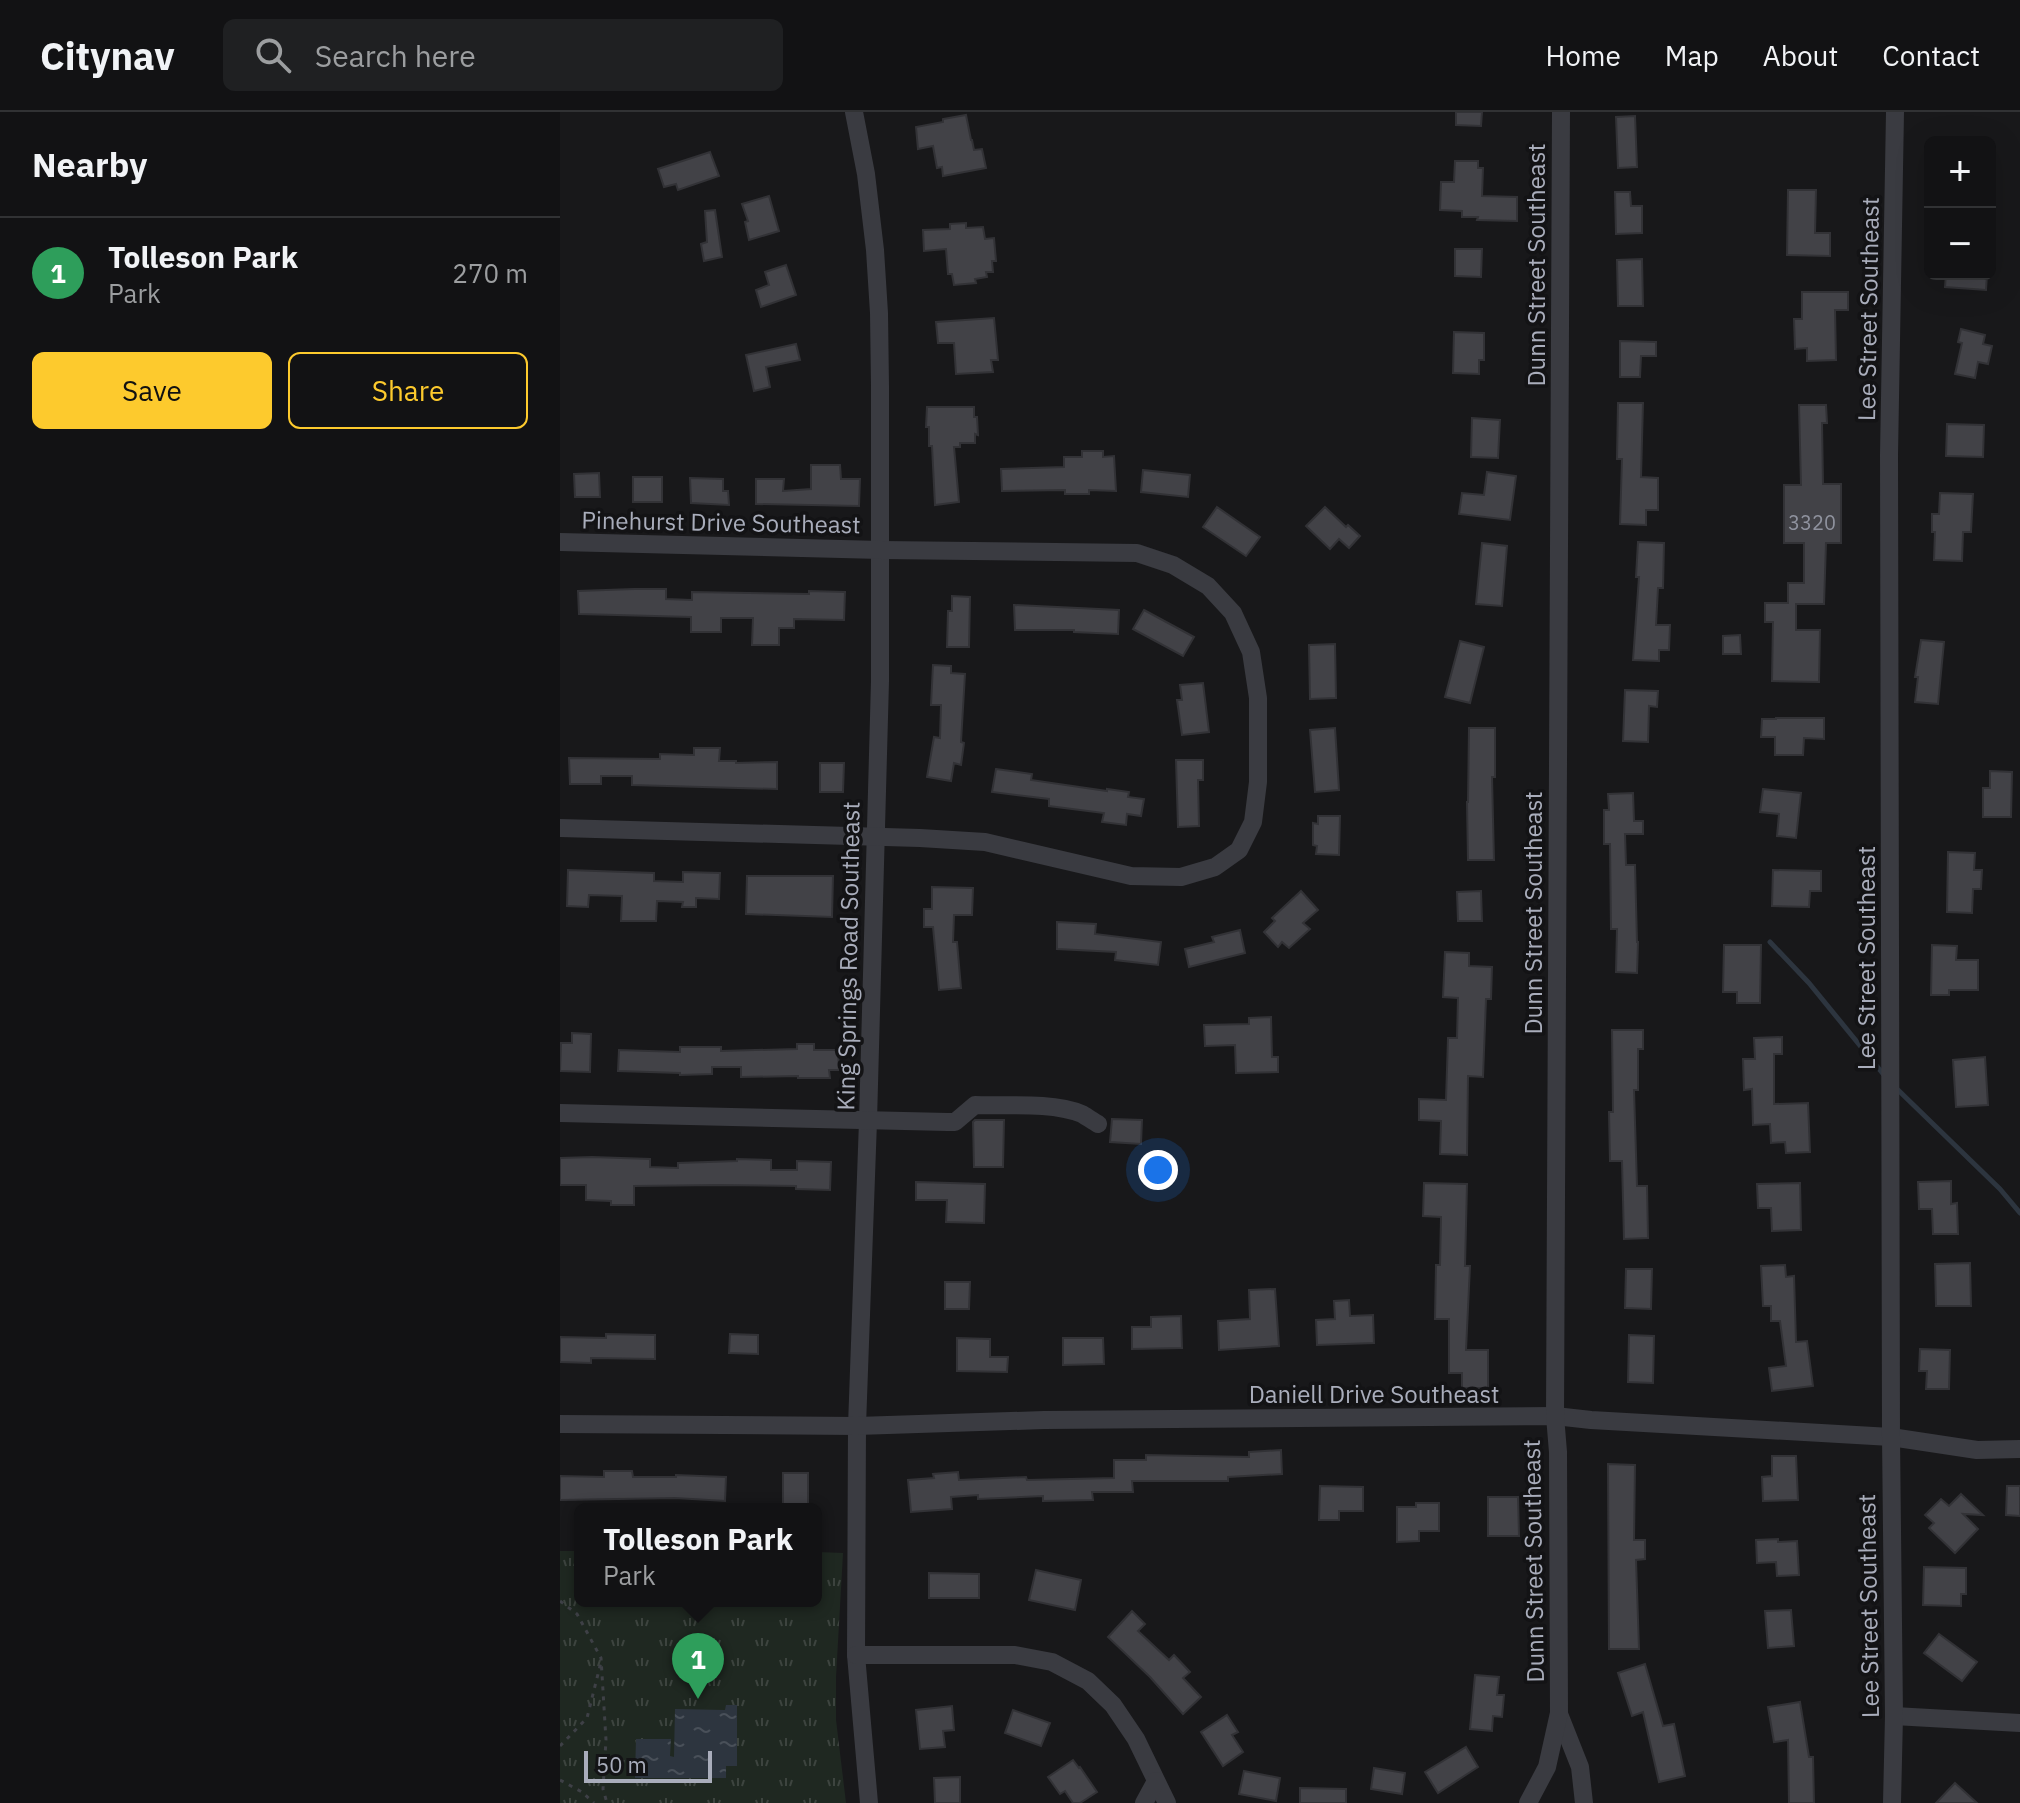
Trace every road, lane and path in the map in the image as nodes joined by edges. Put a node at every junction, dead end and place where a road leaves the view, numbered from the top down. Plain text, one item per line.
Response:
1 (854, 112) edge
2 (1561, 112) edge
3 (1895, 112) edge
4 (560, 542) edge
5 (881, 550) junction
6 (560, 828) edge
7 (875, 837) junction
8 (560, 1113) edge
9 (868, 1121) junction
10 (1098, 1124) dead end
11 (1555, 1416) junction
12 (560, 1424) edge
13 (857, 1426) junction
14 (1891, 1437) junction
15 (2020, 1449) edge
16 (560, 1601) edge
17 (856, 1655) junction
18 (601, 1658) junction
19 (1559, 1713) junction
20 (1894, 1716) junction
21 (2020, 1723) edge
22 (560, 1746) edge
23 (560, 1780) edge
24 (1156, 1781) junction
25 (594, 1803) edge
26 (607, 1803) edge
27 (869, 1803) edge
28 (1144, 1803) edge
29 (1167, 1803) edge
30 (1528, 1803) edge
31 (1584, 1803) edge
32 (1892, 1803) edge

1 - 5 street, King Springs Road Southeast
2 - 11 street, Dunn Street Southeast
3 - 14 street, Lee Street Southeast
4 - 5 street, Pinehurst Drive Southeast
5 - 7 street, King Springs Road Southeast
5 - 7 street, Pinehurst Drive Southeast
6 - 7 street, Pinehurst Drive Southeast
7 - 9 street, King Springs Road Southeast
8 - 9 street
9 - 10 street
9 - 13 street, King Springs Road Southeast
11 - 13 street, Daniell Drive Southeast
11 - 14 street, Daniell Drive Southeast
11 - 19 street, Dunn Street Southeast
12 - 13 street, Daniell Drive Southeast
13 - 17 street, King Springs Road Southeast
14 - 15 street, Daniell Drive Southeast
14 - 20 street, Lee Street Southeast
16 - 18 path
17 - 24 street
17 - 27 street, King Springs Road Southeast
18 - 22 path
18 - 26 path
19 - 30 street, Dunn Street Southeast
19 - 31 street, Dunn Street Southeast
20 - 21 street
20 - 32 street, Lee Street Southeast
23 - 25 path
24 - 28 street
24 - 29 street

